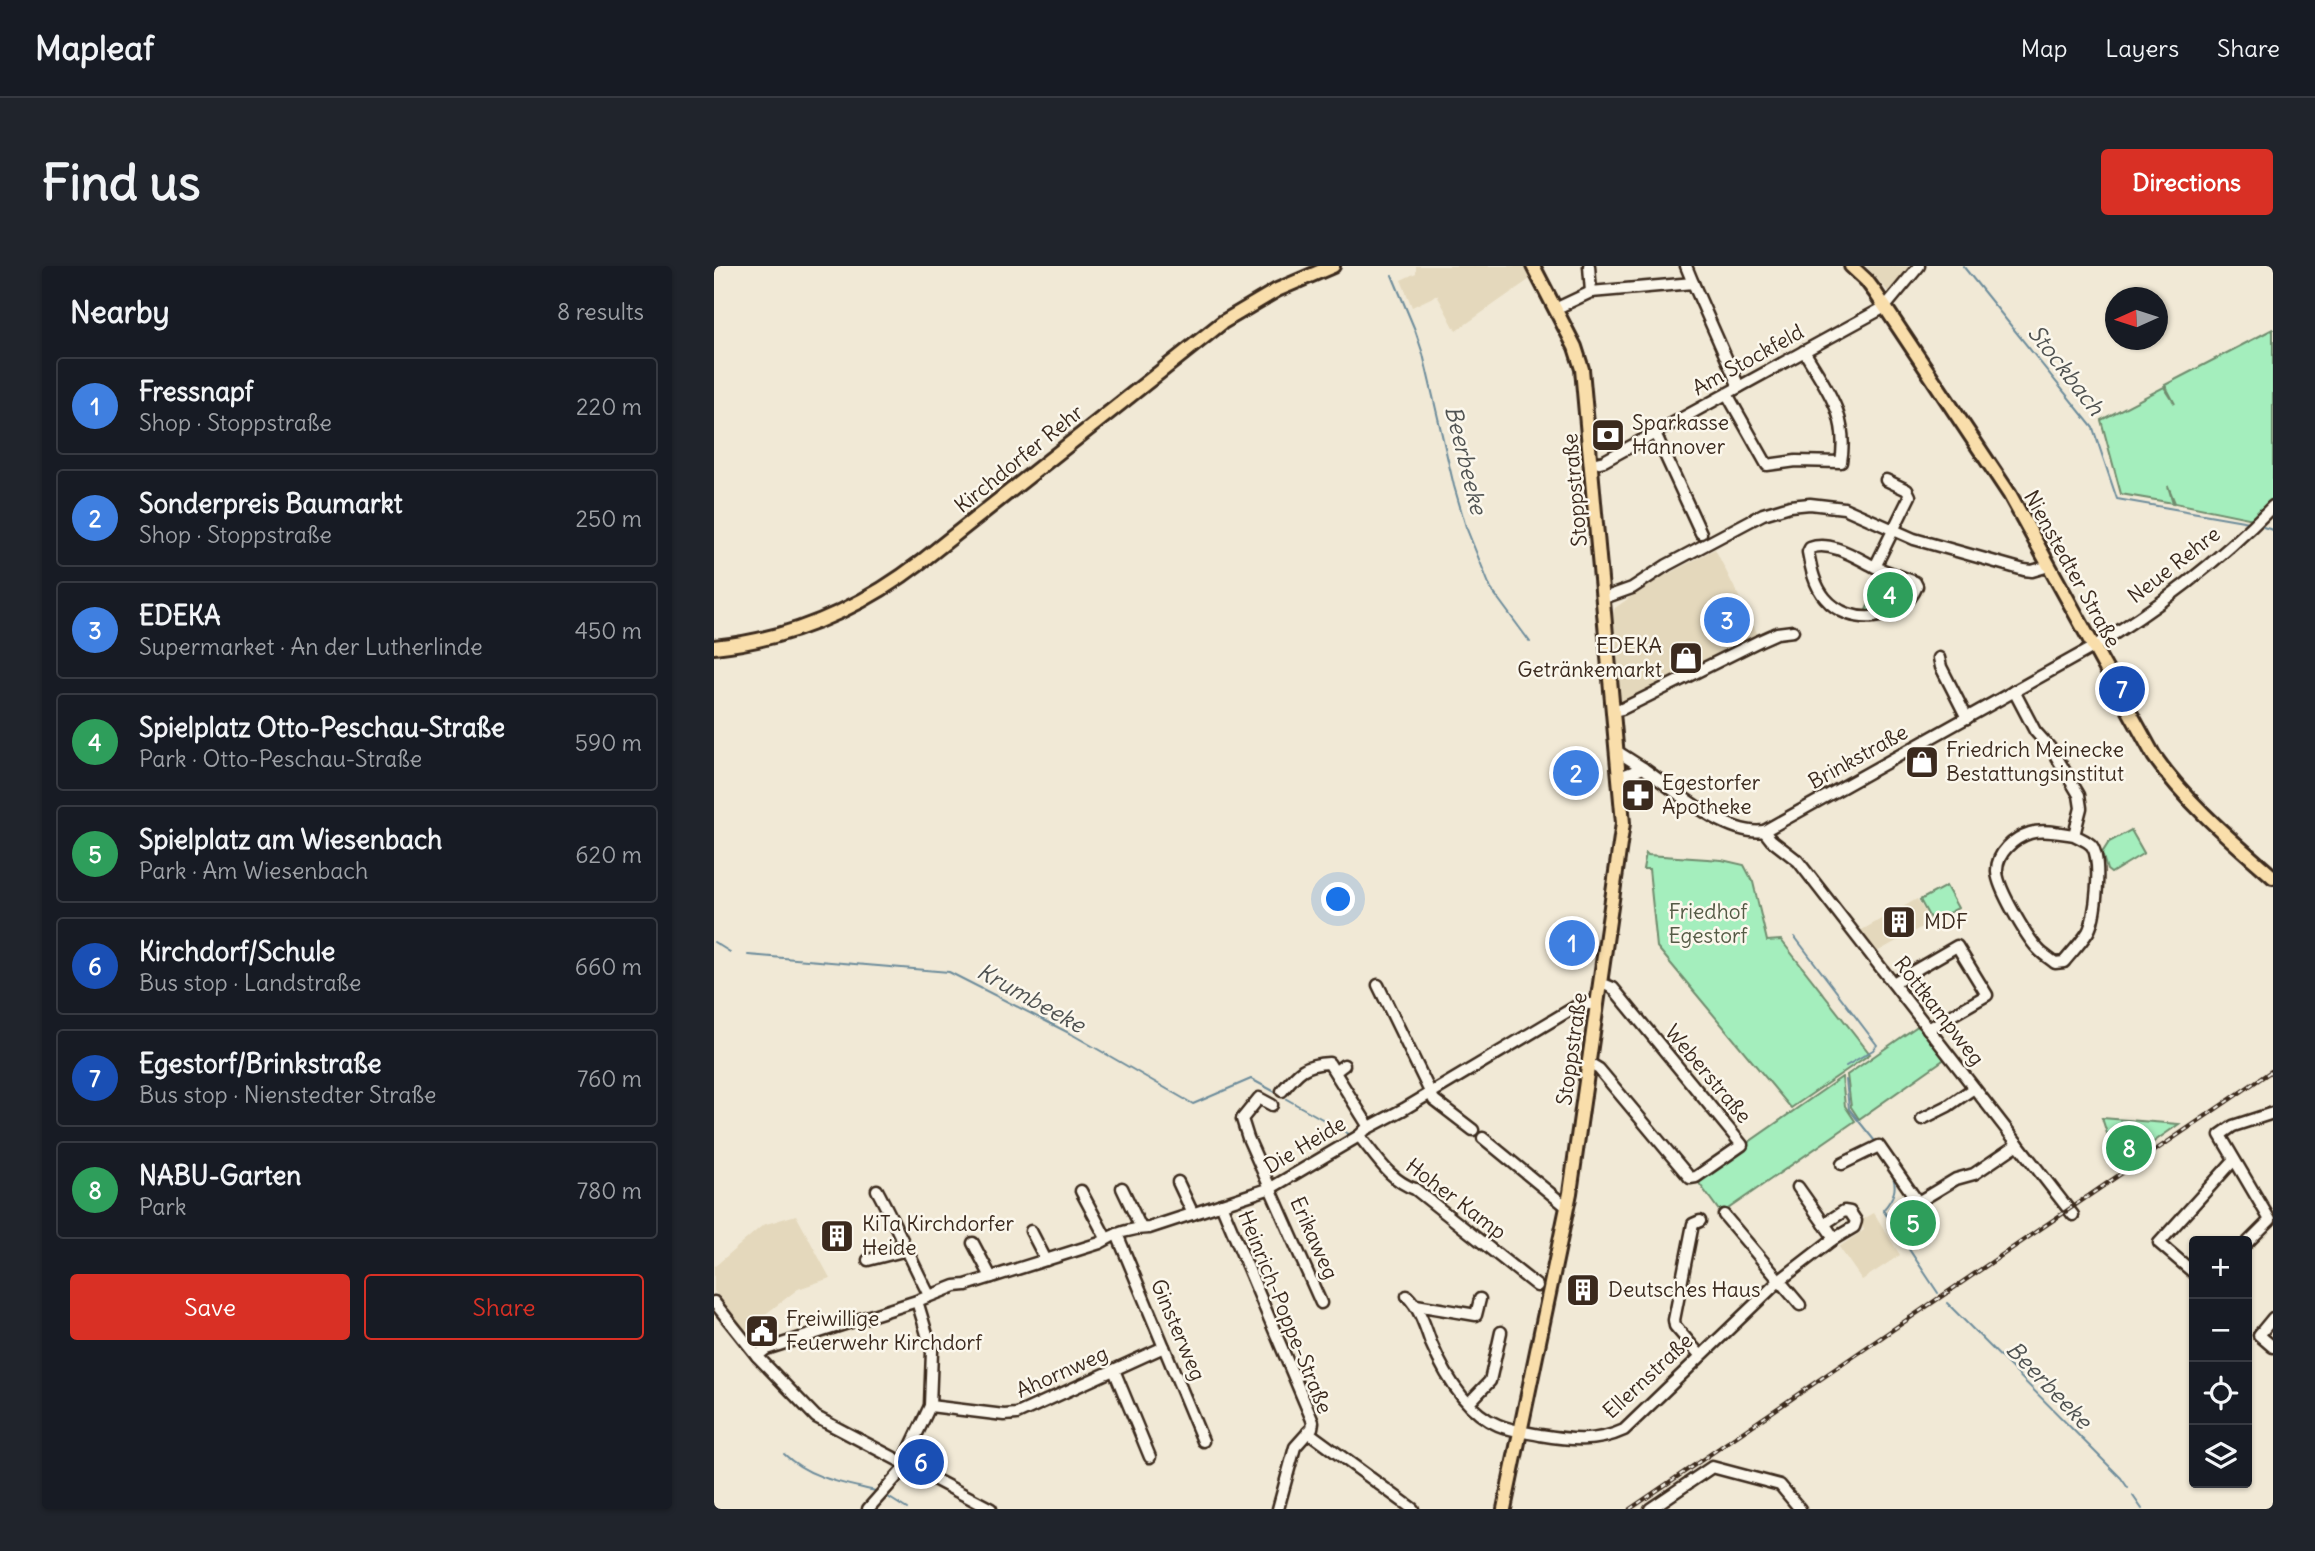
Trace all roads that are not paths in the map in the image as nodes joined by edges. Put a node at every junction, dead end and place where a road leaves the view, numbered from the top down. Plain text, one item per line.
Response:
1 (1333, 266) edge
2 (1533, 266) edge
3 (1589, 266) edge
4 (1686, 266) edge
5 (1851, 266) edge
6 (1919, 266) edge
7 (1693, 283) junction
8 (1591, 292) junction
9 (1885, 307) junction
10 (1555, 309) junction
11 (1804, 351) junction
12 (1738, 387) junction
13 (1727, 394) junction
14 (1655, 433) junction
15 (1592, 464) junction
16 (1886, 480) dead end
17 (2273, 506) edge
18 (1892, 529) junction
19 (1701, 533) dead end
20 (2049, 566) junction
21 (1875, 567) junction
22 (1604, 598) junction
23 (1793, 631) dead end
24 (714, 647) edge
25 (2093, 647) junction
26 (1939, 658) dead end
27 (2014, 691) junction
28 (1614, 711) junction
29 (1967, 718) junction
30 (1618, 752) junction
31 (1643, 768) junction
32 (1620, 777) junction
33 (1764, 831) junction
34 (2074, 835) junction
35 (2273, 877) edge
36 (1601, 983) junction
37 (1892, 983) junction
38 (1378, 985) dead end
39 (1598, 1004) junction
40 (1928, 1029) junction
41 (1590, 1063) junction
42 (1974, 1088) junction
43 (1282, 1091) dead end
44 (1430, 1093) junction
45 (1272, 1105) dead end
46 (2273, 1113) edge
47 (1922, 1119) dead end
48 (1369, 1127) junction
49 (1474, 1130) dead end
50 (1359, 1136) junction
51 (1483, 1138) dead end
52 (2018, 1144) junction
53 (2234, 1160) junction
54 (1842, 1164) dead end
55 (1178, 1182) dead end
56 (1798, 1187) dead end
57 (1122, 1188) dead end
58 (1271, 1188) junction
59 (877, 1190) dead end
60 (1081, 1191) dead end
61 (1221, 1205) junction
62 (1567, 1207) junction
63 (1193, 1214) junction
64 (1724, 1215) dead end
65 (2073, 1215) dead end
66 (1700, 1221) dead end
67 (1824, 1224) junction
68 (1141, 1228) junction
69 (1031, 1231) dead end
70 (1117, 1234) junction
71 (1106, 1238) junction
72 (2252, 1238) edge
73 (1832, 1240) junction
74 (973, 1243) dead end
75 (907, 1250) junction
76 (868, 1260) dead end
77 (1046, 1260) junction
78 (2189, 1269) edge
79 (991, 1277) junction
80 (1779, 1280) junction
81 (1537, 1286) dead end
82 (929, 1295) junction
83 (1407, 1296) dead end
84 (1480, 1299) dead end
85 (917, 1301) junction
86 (714, 1302) edge
87 (1321, 1303) dead end
88 (1416, 1305) junction
89 (1800, 1305) dead end
90 (2273, 1318) edge
91 (1501, 1332) dead end
92 (1164, 1347) junction
93 (2273, 1347) edge
94 (1700, 1355) junction
95 (757, 1356) junction
96 (1114, 1370) junction
97 (1469, 1403) junction
98 (930, 1406) junction
99 (1308, 1432) junction
100 (1519, 1432) junction
101 (1203, 1441) dead end
102 (1150, 1457) dead end
103 (905, 1464) junction
104 (868, 1509) edge
105 (991, 1509) edge
106 (1278, 1509) edge
107 (1413, 1509) edge
108 (1504, 1509) edge
109 (1650, 1509) edge
110 (1800, 1509) edge

1 - 24 main road, Kirchdorfer Rehr
2 - 10 main road, Stoppstraße
3 - 8 street
4 - 7 street
5 - 9 main road, Nienstedter Straße
6 - 9 street
7 - 8 street
7 - 12 street
8 - 10 street
9 - 11 street, Am Stockfeld
9 - 20 main road, Nienstedter Straße
10 - 15 main road, Stoppstraße
11 - 12 street, Am Stockfeld
11 - 13 street
12 - 13 street, Am Stockfeld
13 - 14 street, Am Stockfeld
14 - 15 street, Am Stockfeld
14 - 19 street
15 - 22 main road, Stoppstraße
16 - 18 street
17 - 25 street, Neue Rehre
18 - 20 street
18 - 21 street
18 - 22 street
20 - 25 main road, Nienstedter Straße
21 - 21 street
22 - 28 main road, Stoppstraße
23 - 28 street
25 - 27 street, Brinkstraße
25 - 35 main road, Nienstedter Straße
26 - 29 street
27 - 29 street, Brinkstraße
27 - 34 street
28 - 30 main road, Stoppstraße
29 - 33 street, Brinkstraße
30 - 31 street
30 - 32 main road, Stoppstraße
31 - 32 street
31 - 33 street
32 - 36 main road, Stoppstraße
33 - 37 street, Rottkampweg
34 - 34 street
36 - 39 main road, Stoppstraße
36 - 41 street, Weberstraße
37 - 40 street, Rottkampweg
37 - 40 street
38 - 44 street
39 - 41 main road, Stoppstraße
39 - 44 street, Die Heide
40 - 42 street, Rottkampweg
41 - 62 main road, Stoppstraße
42 - 47 street, Rottkampweg
42 - 52 street, Rottkampweg
43 - 48 street
44 - 48 street, Die Heide
44 - 49 street
45 - 58 street, Erikaweg
46 - 53 street
48 - 50 street, Die Heide
50 - 58 street, Die Heide
50 - 81 street, Hoher Kamp
51 - 62 street
52 - 54 street
52 - 65 street, Rottkampweg
53 - 72 street
53 - 78 street
55 - 63 street
56 - 67 street
57 - 68 street
58 - 61 street, Die Heide
58 - 87 street, Erikaweg
59 - 75 street
60 - 71 street
61 - 63 street, Die Heide
61 - 99 street, Heinrich-Poppe-Straße
62 - 100 main road, Stoppstraße
63 - 68 street, Die Heide
64 - 80 street
66 - 94 street
67 - 73 street
67 - 73 street, Ellernstraße
68 - 70 street, Die Heide
69 - 77 street
70 - 71 street, Die Heide
70 - 92 street, Ginsterweg
71 - 77 street, Die Heide
73 - 80 street, Ellernstraße
74 - 79 street
75 - 76 street
75 - 82 street
77 - 79 street, Die Heide
79 - 82 street, Die Heide
80 - 89 street
80 - 94 street, Ellernstraße
82 - 85 street, Die Heide
83 - 88 street
84 - 88 street
85 - 95 street, Die Heide
85 - 98 street
86 - 95 street
88 - 97 street, Ellernstraße
90 - 93 street
91 - 97 street
92 - 96 street, Ahornweg
92 - 101 street, Ginsterweg
94 - 100 street, Ellernstraße
95 - 103 street
96 - 98 street, Ahornweg
96 - 102 street
97 - 100 street, Ellernstraße
98 - 103 street
99 - 106 street, Heinrich-Poppe-Straße
99 - 107 street
100 - 108 main road, Stoppstraße
103 - 104 street
103 - 105 street
109 - 110 street

